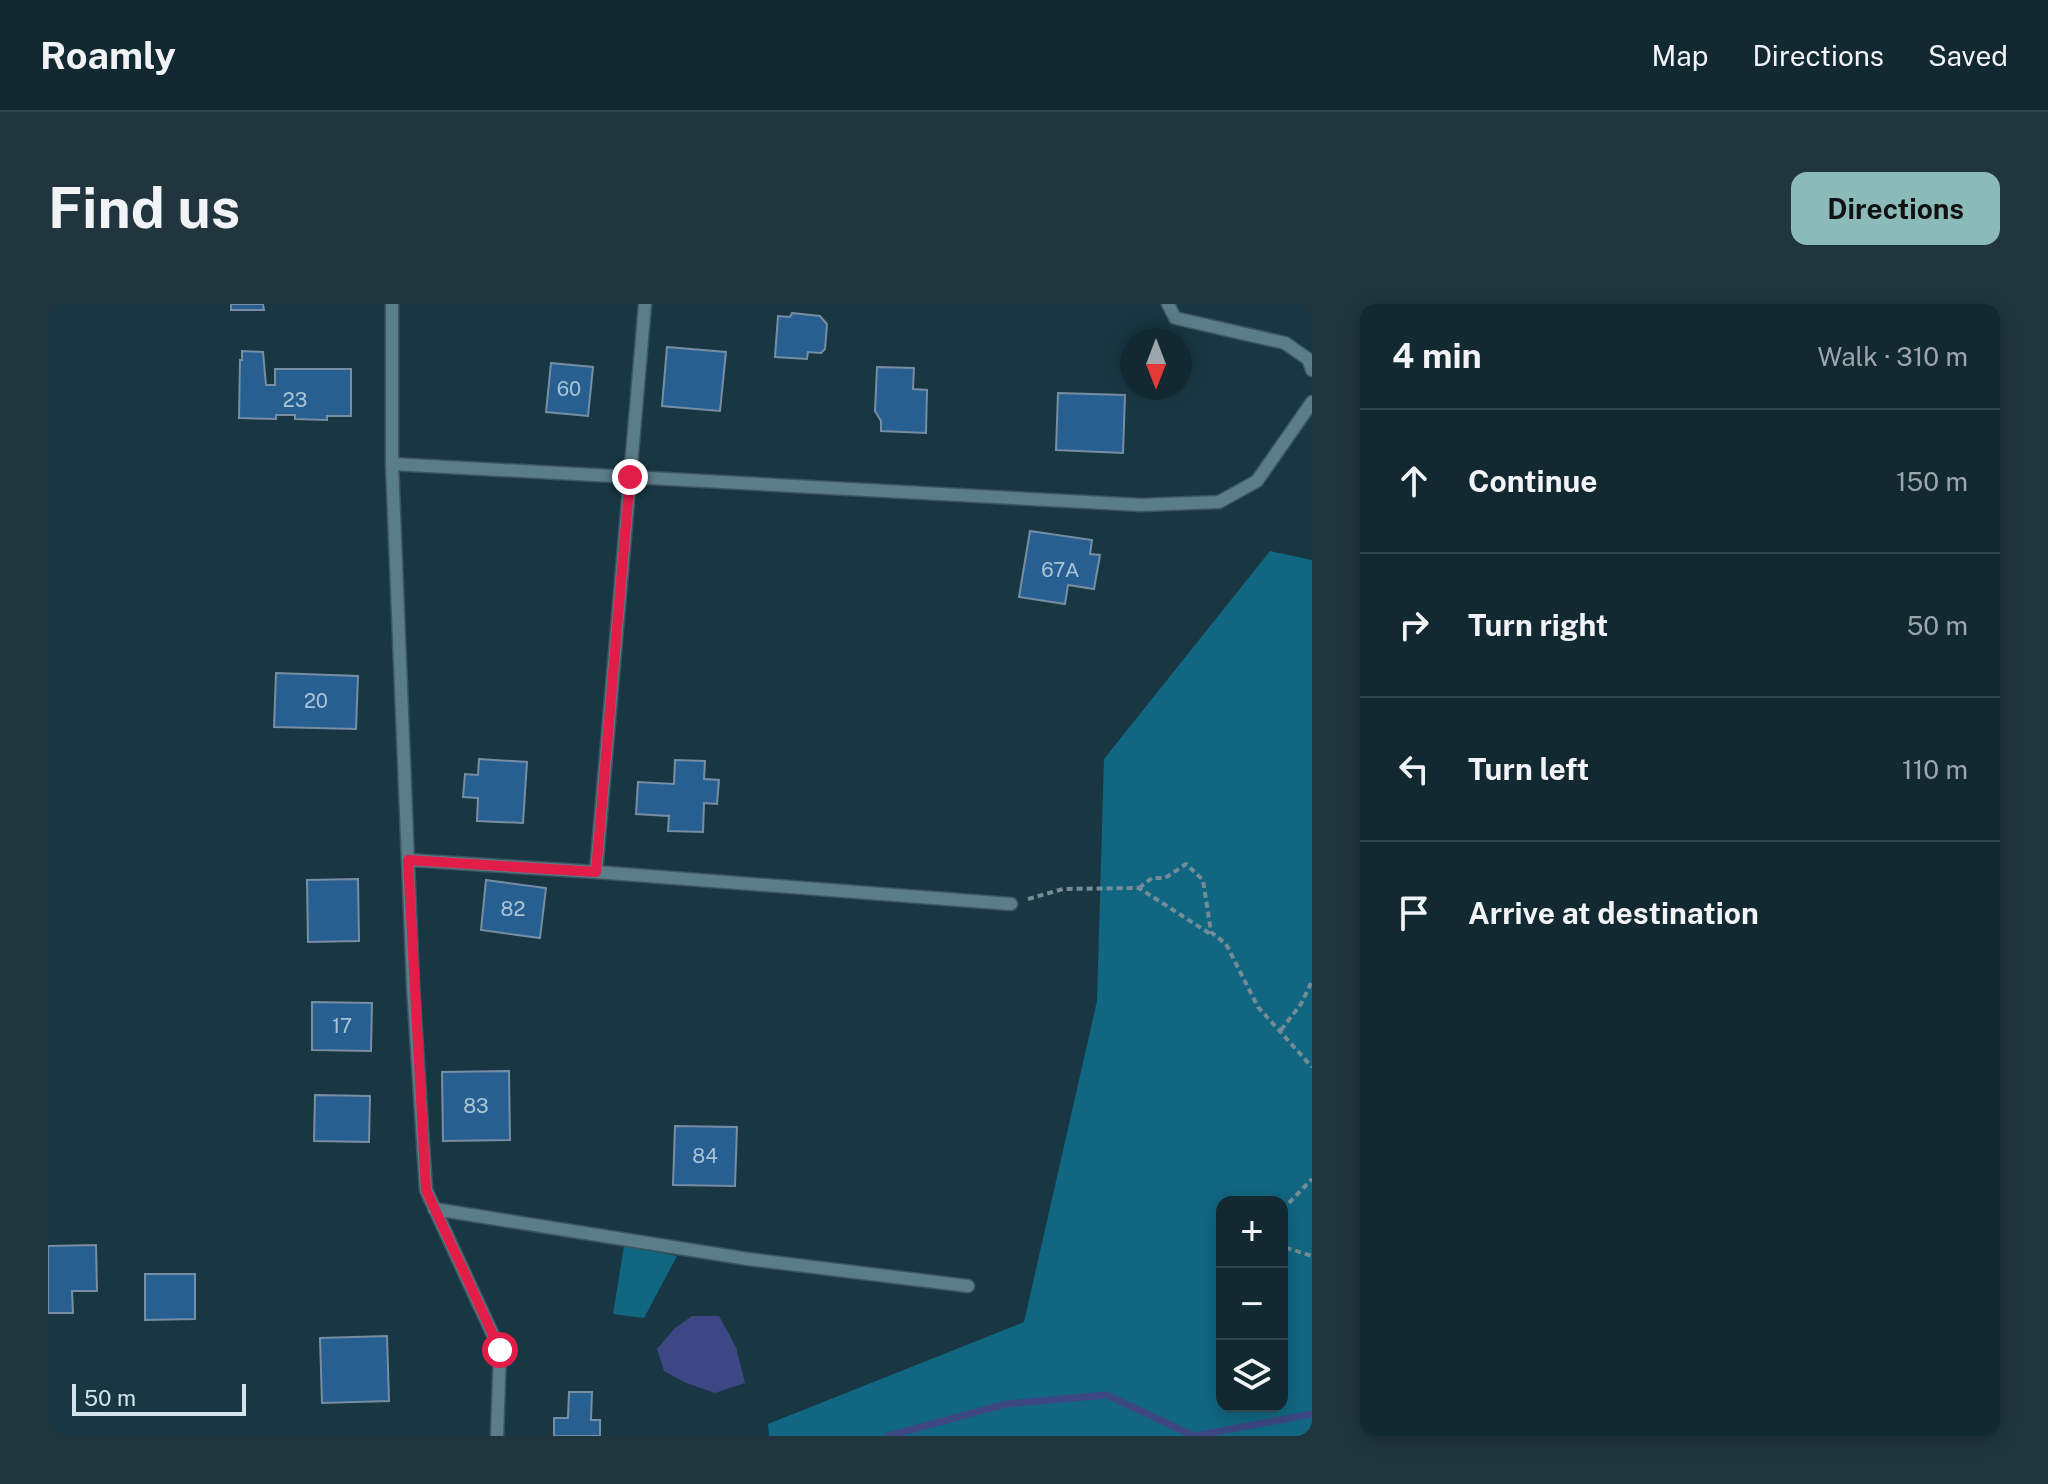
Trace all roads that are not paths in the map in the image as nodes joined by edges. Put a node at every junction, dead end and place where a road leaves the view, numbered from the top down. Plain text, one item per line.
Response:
1 (392, 304) edge
2 (645, 304) edge
3 (1168, 304) edge
4 (1312, 370) edge
5 (1312, 402) edge
6 (392, 464) junction
7 (630, 477) junction
8 (408, 860) junction
9 (596, 872) junction
10 (1011, 904) road end
11 (434, 1209) junction
12 (968, 1286) dead end
13 (497, 1436) edge

1 - 6 lane
2 - 7 lane
3 - 4 lane
5 - 7 lane
6 - 7 lane
6 - 8 lane
7 - 9 lane
8 - 9 lane
8 - 11 lane
9 - 10 lane
11 - 12 lane
11 - 13 lane

